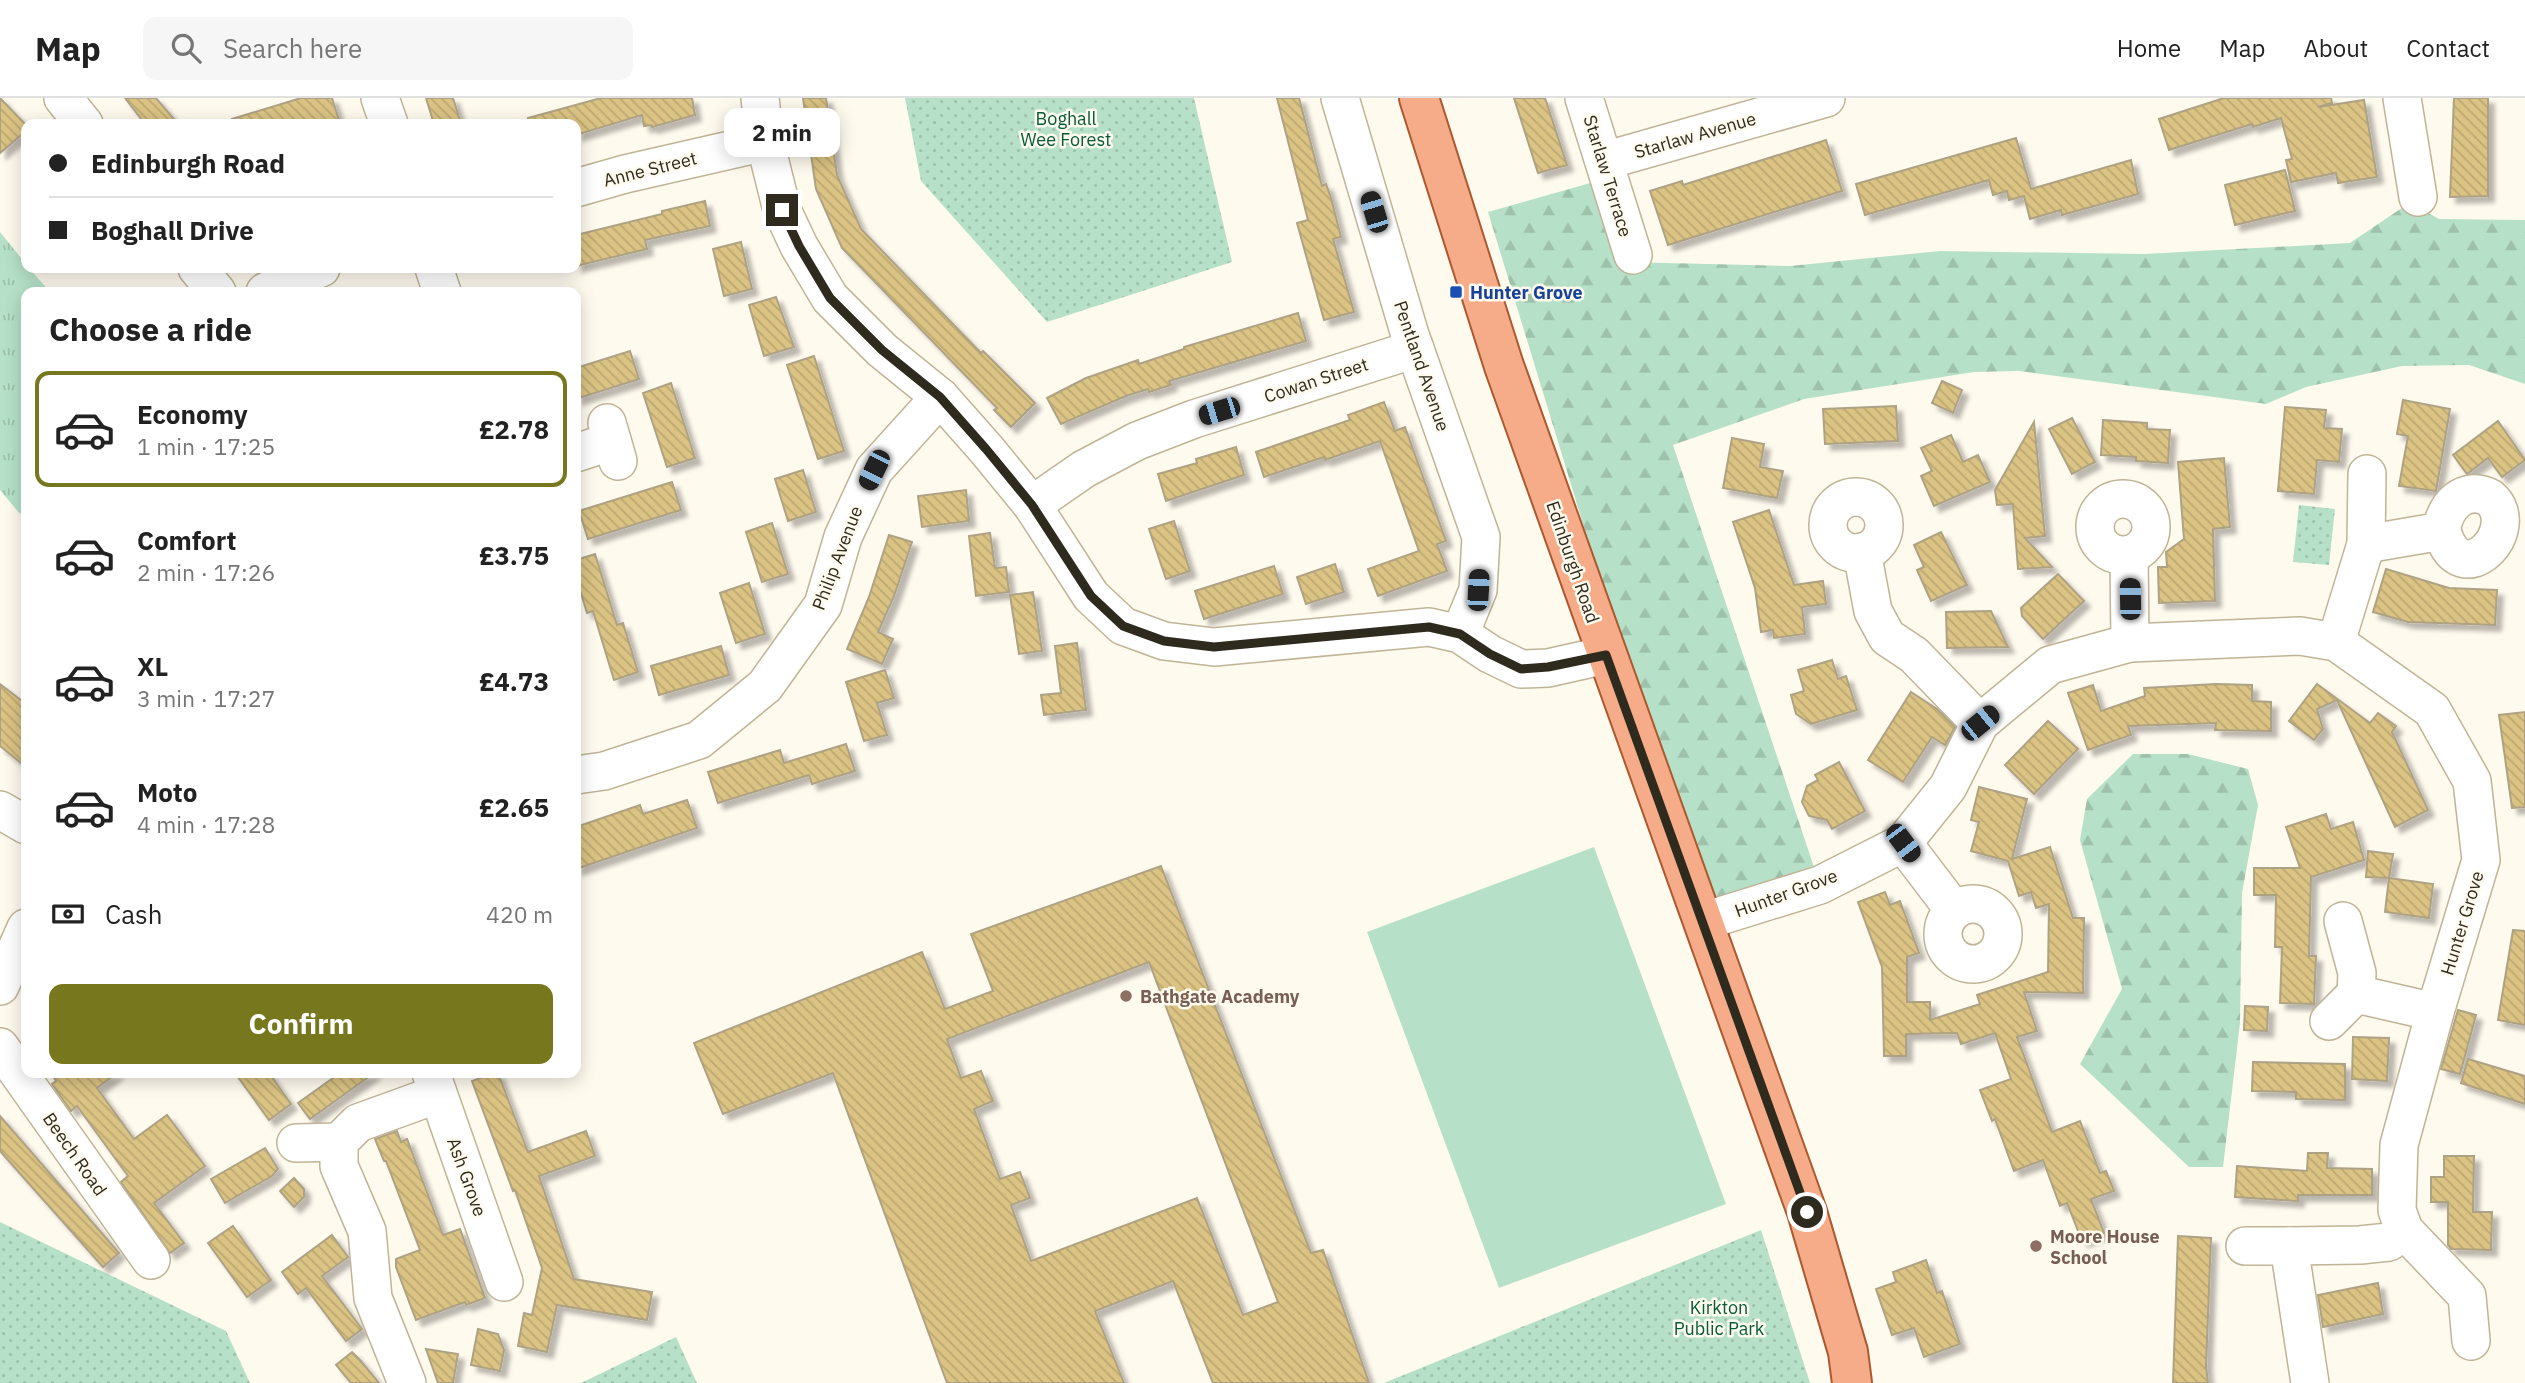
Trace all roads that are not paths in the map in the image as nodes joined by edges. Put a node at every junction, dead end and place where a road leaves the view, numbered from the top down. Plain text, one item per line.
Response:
1 (63, 98) edge
2 (380, 98) edge
3 (760, 98) edge
4 (1340, 98) edge
5 (1419, 98) edge
6 (1584, 98) edge
7 (1826, 98) edge
8 (2402, 98) edge
9 (80, 119) edge
10 (387, 119) edge
11 (765, 142) junction
12 (1604, 161) junction
13 (581, 187) edge
14 (2418, 197) dead end
15 (1633, 255) dead end
16 (201, 273) edge
17 (305, 273) edge
18 (213, 287) edge
19 (275, 287) edge
20 (1415, 349) junction
21 (940, 397) junction
22 (612, 442) dead end
23 (581, 451) edge
24 (2367, 474) dead end
25 (1032, 505) junction
26 (2442, 531) dead end
27 (2366, 544) junction
28 (1862, 552) dead end
29 (2129, 555) dead end
30 (1460, 634) junction
31 (2336, 642) junction
32 (2130, 643) junction
33 (1606, 655) junction
34 (1980, 723) junction
35 (581, 774) edge
36 (0, 810) edge
37 (21, 822) edge
38 (1903, 843) junction
39 (1954, 910) dead end
40 (2343, 921) dead end
41 (1704, 922) junction
42 (21, 939) edge
43 (0, 986) edge
44 (2356, 994) junction
45 (2435, 1012) junction
46 (2329, 1021) dead end
47 (0, 1047) edge
48 (21, 1077) edge
49 (22, 1078) edge
50 (434, 1083) edge
51 (339, 1142) junction
52 (296, 1143) dead end
53 (2404, 1230) junction
54 (2245, 1246) dead end
55 (2289, 1246) junction
56 (151, 1260) dead end
57 (505, 1282) dead end
58 (2471, 1341) dead end
59 (407, 1383) edge
60 (1852, 1383) edge
61 (2310, 1383) edge

1 - 9 street
2 - 10 street
3 - 11 street
4 - 20 street, Pentland Avenue
5 - 33 main road, Edinburgh Road
6 - 12 street, Starlaw Terrace
7 - 12 street, Starlaw Avenue
8 - 14 street
11 - 13 street, Anne Street
11 - 21 street
12 - 15 street, Starlaw Terrace
16 - 18 street
17 - 19 street
20 - 25 street, Cowan Street
20 - 30 street, Pentland Avenue
21 - 25 street
21 - 35 street, Philip Avenue
22 - 23 street
24 - 27 street
25 - 30 street
26 - 27 street
27 - 31 street
28 - 34 street
29 - 32 street
30 - 33 street
31 - 32 street, Hunter Grove
31 - 45 street, Hunter Grove
32 - 34 street, Hunter Grove
33 - 41 main road, Edinburgh Road
34 - 38 street, Hunter Grove
36 - 37 street
38 - 39 street
38 - 41 street, Hunter Grove
40 - 44 street
41 - 60 main road, Edinburgh Road
42 - 43 street
44 - 45 street
44 - 46 street
45 - 53 street, Hunter Grove
47 - 48 street, Beech Road
49 - 56 street, Beech Road
50 - 51 street
50 - 57 street, Ash Grove
51 - 52 street
51 - 59 street
53 - 55 street
53 - 58 street
54 - 55 street
55 - 61 street

